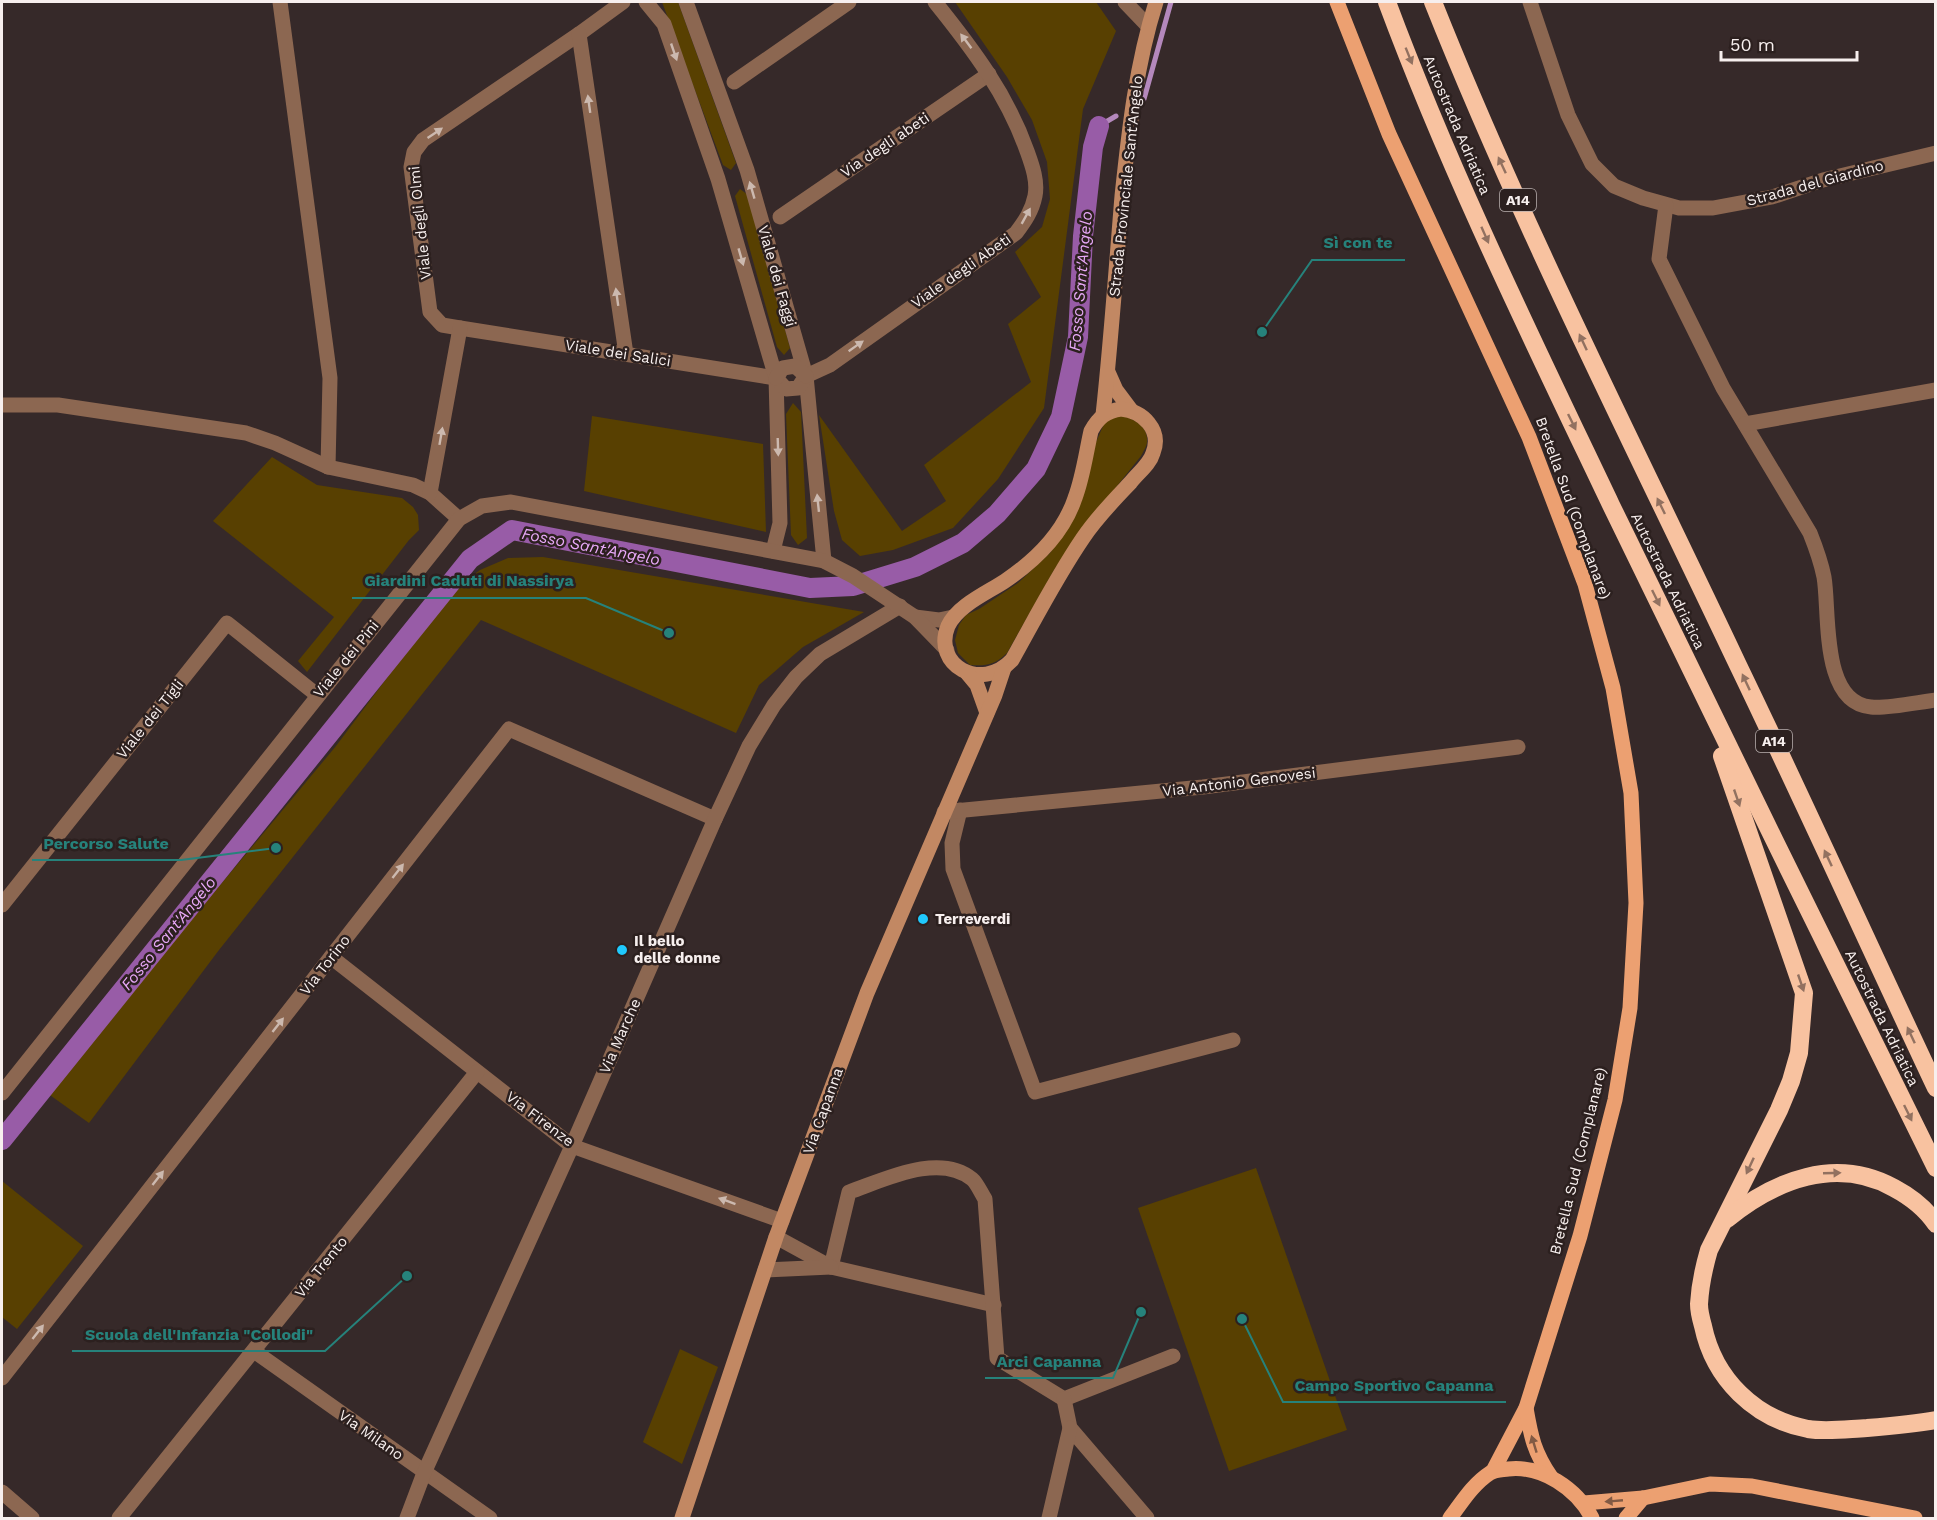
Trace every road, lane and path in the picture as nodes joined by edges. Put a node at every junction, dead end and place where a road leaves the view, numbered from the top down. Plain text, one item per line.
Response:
1 (280, 2) edge
2 (623, 2) edge
3 (646, 2) edge
4 (686, 2) edge
5 (849, 2) edge
6 (935, 2) edge
7 (1125, 2) edge
8 (1156, 2) edge
9 (1337, 2) edge
10 (1387, 2) edge
11 (1433, 2) edge
12 (1530, 2) edge
13 (1148, 26) junction
14 (579, 34) junction
15 (989, 74) junction
16 (734, 82) dead end
17 (1935, 153) edge
18 (1666, 205) junction
19 (780, 217) dead end
20 (460, 328) junction
21 (626, 354) junction
22 (1108, 372) junction
23 (806, 376) junction
24 (776, 378) junction
25 (1935, 390) edge
26 (2, 405) edge
27 (1131, 410) junction
28 (1103, 415) junction
29 (1745, 424) junction
30 (328, 467) junction
31 (430, 493) junction
32 (459, 519) junction
33 (773, 551) junction
34 (824, 561) junction
35 (900, 606) junction
36 (915, 616) junction
37 (953, 617) junction
38 (947, 650) junction
39 (1004, 668) junction
40 (967, 673) junction
41 (1697, 684) junction
42 (317, 695) junction
43 (1935, 699) edge
44 (987, 712) junction
45 (1518, 747) dead end
46 (952, 811) junction
47 (715, 819) junction
48 (2, 905) edge
49 (331, 957) junction
50 (1233, 1040) dead end
51 (477, 1072) junction
52 (1935, 1088) edge
53 (2, 1093) edge
54 (572, 1146) junction
55 (1935, 1168) edge
56 (782, 1221) junction
57 (1724, 1222) junction
58 (1935, 1224) edge
59 (776, 1237) junction
60 (831, 1267) junction
61 (765, 1270) junction
62 (994, 1305) junction
63 (254, 1351) junction
64 (1173, 1356) dead end
65 (2, 1378) edge
66 (1064, 1399) junction
67 (1526, 1408) junction
68 (1935, 1420) edge
69 (1070, 1428) junction
70 (1493, 1471) junction
71 (424, 1473) junction
72 (1551, 1477) junction
73 (3, 1498) edge
74 (1643, 1498) junction
75 (1584, 1503) junction
76 (32, 1518) edge
77 (119, 1518) edge
78 (406, 1518) edge
79 (490, 1518) edge
80 (682, 1518) edge
81 (1049, 1518) edge
82 (1147, 1518) edge
83 (1450, 1518) edge
84 (1592, 1518) edge
85 (1626, 1518) edge
86 (1915, 1518) edge

1 - 30 street
2 - 14 street, Viale degli Olmi
3 -> 24 street, Viale dei Faggi
23 -> 4 street, Viale dei Faggi
5 - 16 street
15 -> 6 street, Viale degli Abeti
7 - 13 street
8 - 13 main road, Strada Provinciale Sant'Angelo
9 - 67 main road, Bretella Sud (Complanare)
10 -> 41 highway, Autostrada Adriatica / A14
52 -> 11 highway, Autostrada Adriatica / A14
12 - 18 street, Strada del Giardino
13 - 22 main road, Strada Provinciale Sant'Angelo
20 -> 14 street, Viale degli Olmi
21 -> 14 street
15 - 19 street, Via degli abeti
23 -> 15 street, Viale degli Abeti
17 - 18 street, Strada del Giardino
18 - 29 street
20 - 21 street, Viale dei Salici
31 -> 20 street
21 - 24 street, Viale dei Salici
22 - 27 main road
22 - 28 main road, Strada Provinciale Sant'Angelo
23 - 24 street
34 -> 23 street, Viale dei Faggi
24 -> 33 street, Viale dei Faggi
25 - 29 street
26 - 30 street
27 - 28 main road
27 - 39 main road, Via Capanna
28 - 37 main road
29 - 43 street
30 - 31 street
31 - 32 street
32 - 33 street, Viale dei Pini
32 - 42 street, Viale dei Pini
33 - 34 street, Viale dei Pini
34 - 35 street, Viale dei Pini
35 - 36 street, Viale dei Pini
35 - 47 street, Via Marche
36 - 37 street, Viale dei Pini
36 - 38 street, Viale dei Pini
37 - 38 main road
38 - 40 main road
39 - 40 main road
39 - 44 main road, Via Capanna
40 - 44 main road
41 -> 55 highway, Autostrada Adriatica / A14
41 -> 57 highway
42 - 48 street, Viale dei Tigli
42 - 53 street, Viale dei Pini
44 - 46 main road, Via Capanna
45 - 46 street, Via Antonio Genovesi
46 - 50 street
46 - 56 main road, Via Capanna
49 -> 47 street, Via Torino
47 - 54 street, Via Marche
49 - 51 street, Via Firenze
65 -> 49 street, Via Torino
51 - 54 street, Via Firenze
51 - 63 street, Via Trento
56 -> 54 street, Via Firenze
54 - 71 street, Via Marche
56 - 59 main road, Via Capanna
57 -> 58 highway
57 - 68 highway
59 - 60 street
59 - 61 main road, Via Capanna
60 - 61 street
60 - 62 street
60 - 62 street
61 - 80 main road, Via Capanna
62 - 66 street
63 - 71 street, Via Milano
63 - 77 street, Via Trento
64 - 66 street
66 - 69 street
67 - 70 main road, Bretella Sud (Complanare)
72 -> 67 main road, Bretella Sud (Complanare)
69 - 81 street
69 - 82 street
70 - 72 main road
70 - 83 main road
71 - 78 street, Via Marche
71 - 79 street, Via Milano
72 - 75 main road
73 - 76 street
74 -> 75 main road
74 - 85 main road
74 - 86 main road
75 - 84 main road

